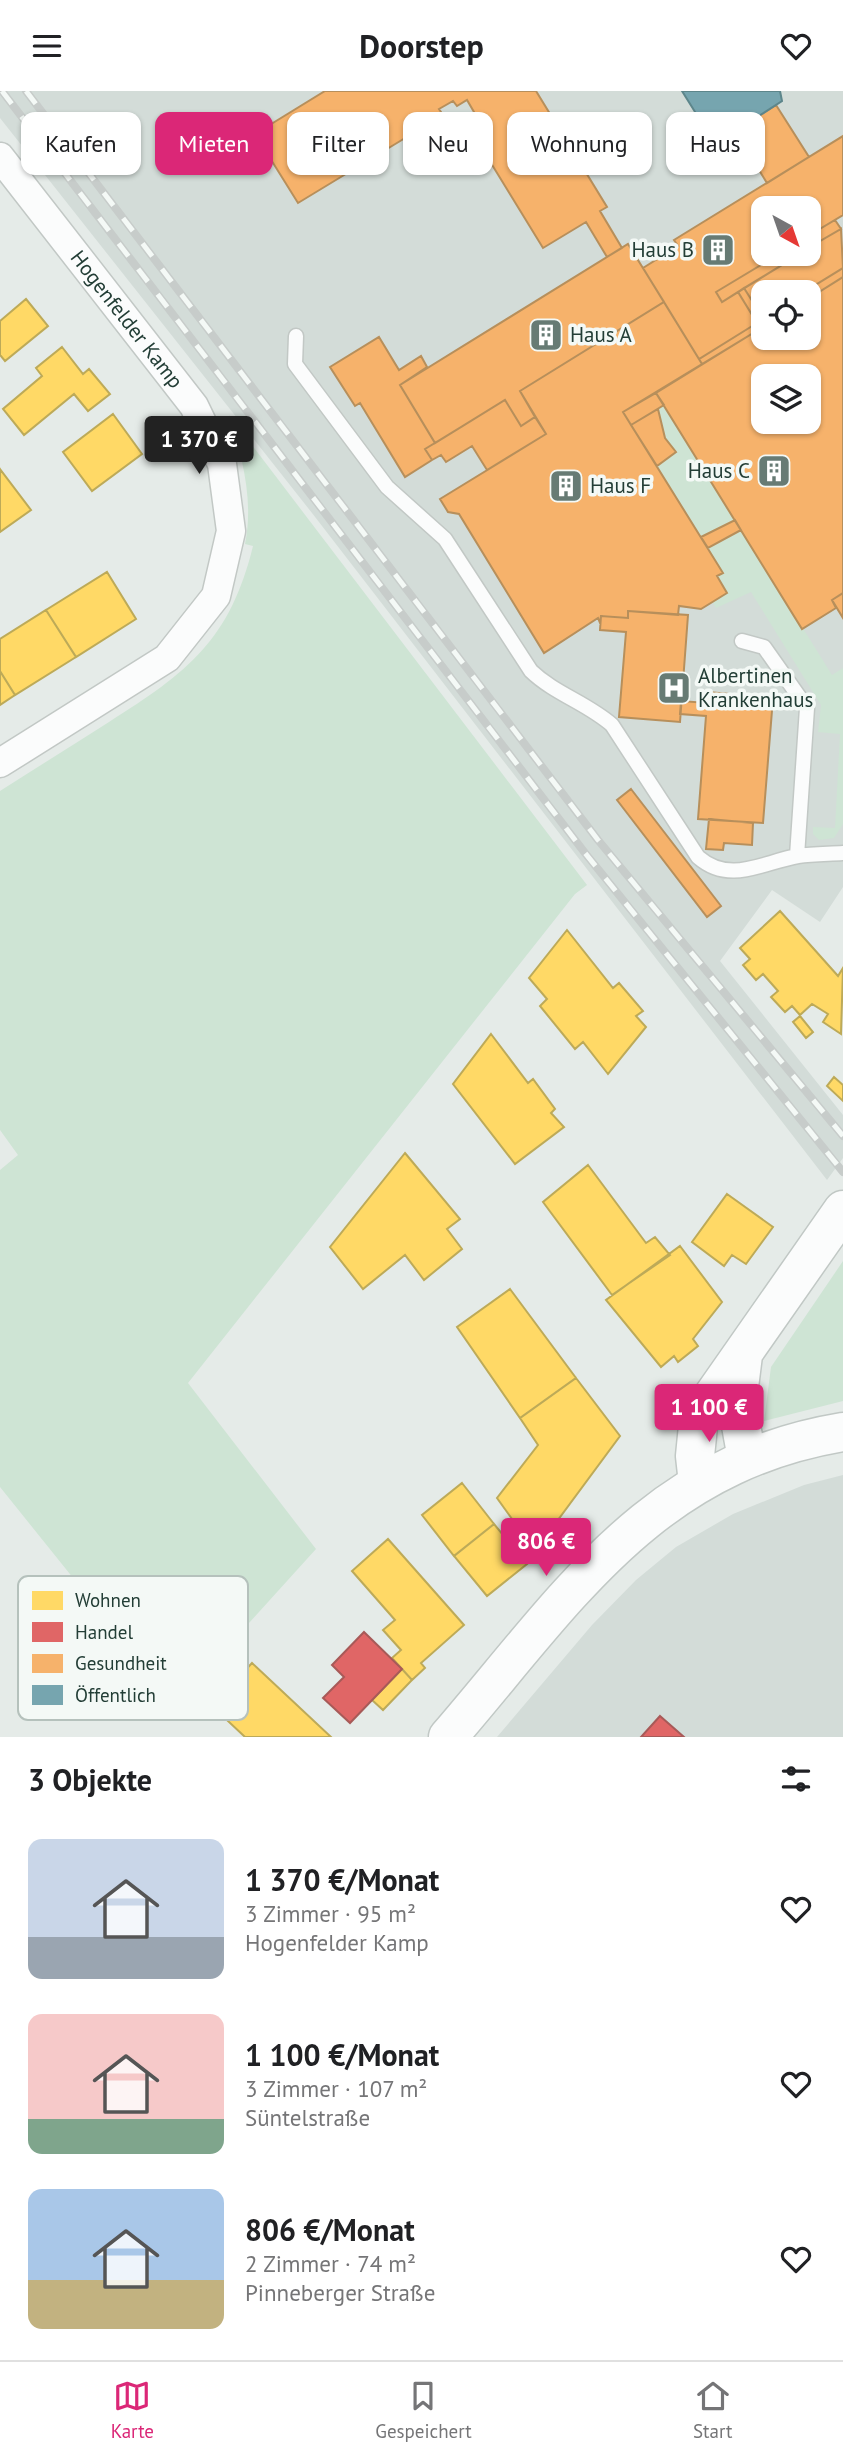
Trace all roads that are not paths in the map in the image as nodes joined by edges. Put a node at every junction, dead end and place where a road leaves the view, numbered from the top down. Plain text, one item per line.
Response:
1 (0, 157) edge
2 (296, 336) dead end
3 (742, 641) dead end
4 (0, 763) edge
5 (843, 853) edge
6 (797, 856) junction
7 (843, 1210) edge
8 (743, 1355) junction
9 (843, 1432) edge
10 (747, 1459) junction
11 (698, 1483) junction
12 (458, 1733) edge

1 - 4 street, Hogenfelder Kamp
2 - 6 lane
3 - 6 lane
5 - 6 lane
7 - 8 main road
8 - 10 main road
8 - 11 main road
9 - 10 main road
10 - 11 main road
11 - 12 main road

